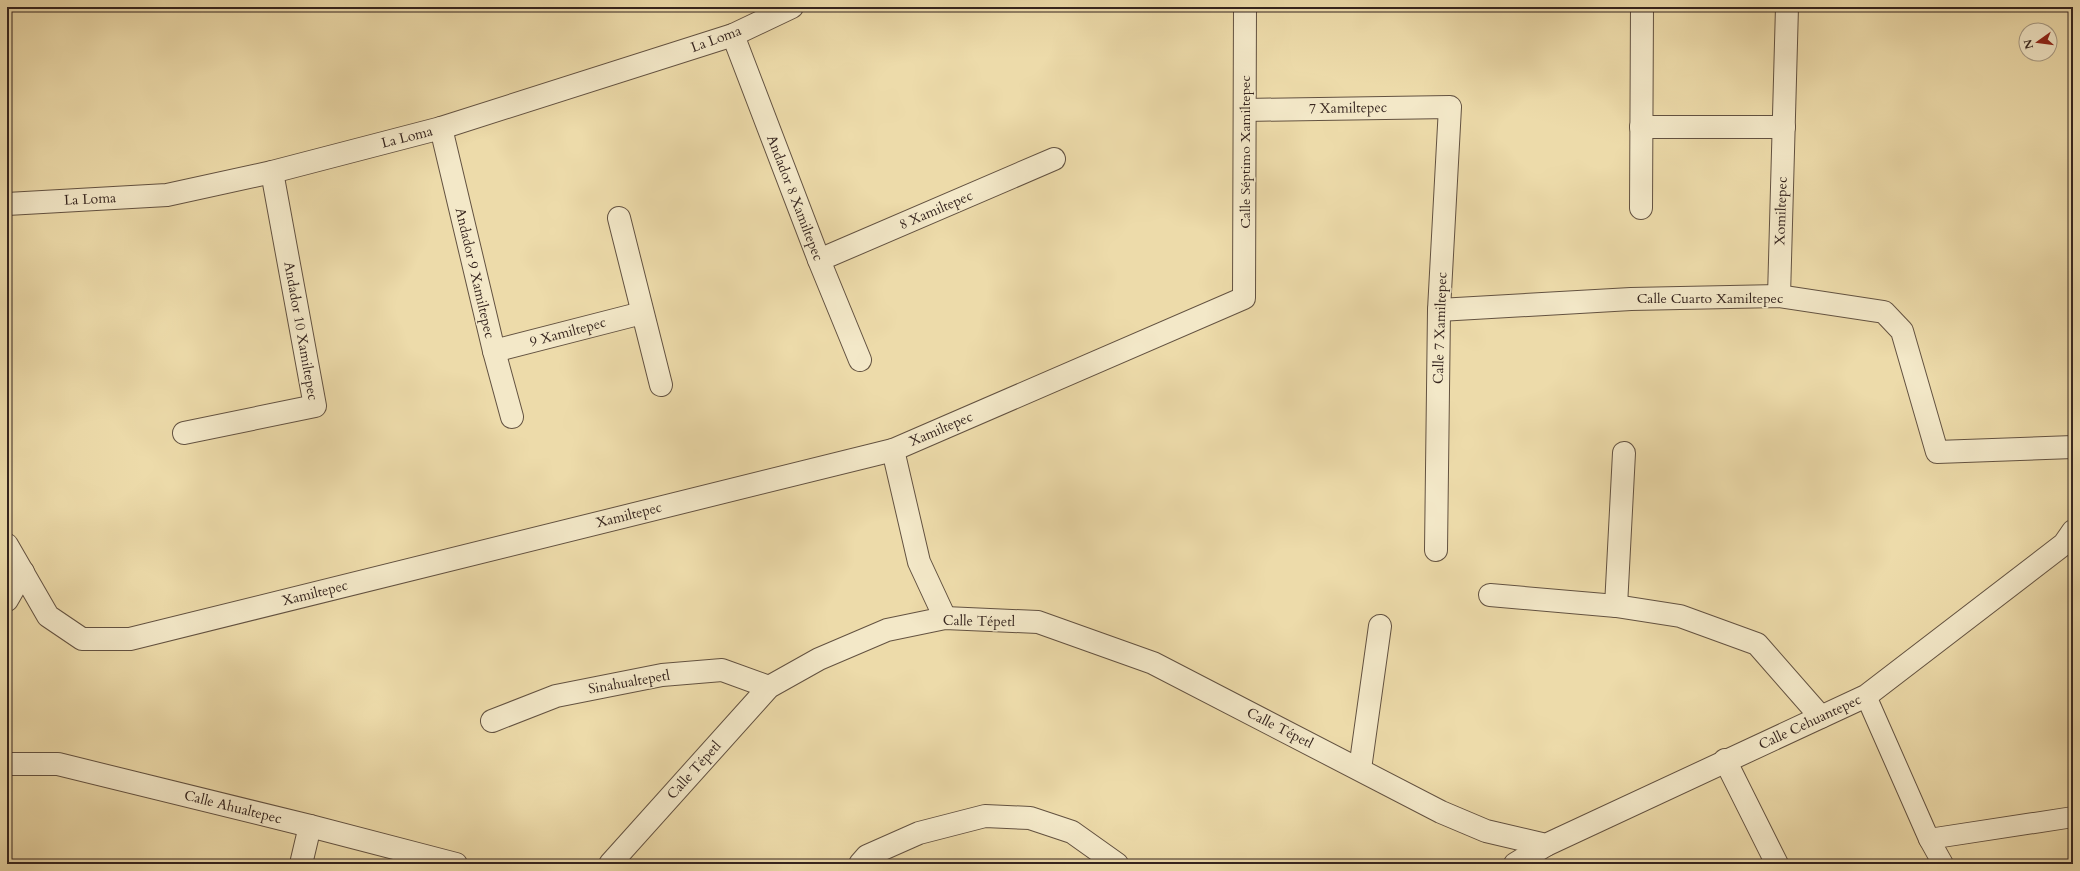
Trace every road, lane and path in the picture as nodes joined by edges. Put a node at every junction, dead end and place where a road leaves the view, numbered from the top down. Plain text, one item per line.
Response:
1 (792, 7) edge
2 (1246, 7) edge
3 (1642, 7) edge
4 (1787, 7) edge
5 (733, 35) junction
6 (1450, 106) joint
7 (1245, 110) junction
8 (1641, 127) junction
9 (1784, 127) junction
10 (442, 128) junction
11 (1054, 159) dead end
12 (272, 172) junction
13 (7, 204) edge
14 (1641, 208) dead end
15 (619, 218) dead end
16 (819, 260) junction
17 (1778, 296) junction
18 (1244, 298) joint
19 (1439, 310) junction
20 (642, 313) junction
21 (494, 351) junction
22 (860, 360) dead end
23 (661, 385) dead end
24 (512, 417) dead end
25 (184, 433) dead end
26 (2073, 447) edge
27 (893, 450) junction
28 (1624, 453) dead end
29 (2073, 531) edge
30 (7, 545) edge
31 (1436, 550) dead end
32 (24, 572) junction
33 (1490, 595) dead end
34 (7, 600) edge
35 (1616, 606) junction
36 (945, 618) junction
37 (1380, 626) dead end
38 (769, 687) junction
39 (1866, 696) junction
40 (1821, 717) junction
41 (492, 721) dead end
42 (1725, 760) junction
43 (7, 764) edge
44 (1360, 770) junction
45 (2073, 817) edge
46 (310, 826) junction
47 (1929, 839) junction
48 (1546, 845) junction
49 (301, 864) edge
50 (456, 864) edge
51 (610, 864) edge
52 (860, 864) edge
53 (1117, 864) edge
54 (1516, 864) edge
55 (1777, 864) edge
56 (1943, 864) edge

1 - 5 street, La Loma
2 - 7 street, Calle Séptimo Xamiltepec
3 - 8 street
4 - 9 street, Xomiltepec
5 - 10 street, La Loma
5 - 16 street, Andador 8 Xamiltepec
6 - 7 street, 7 Xamiltepec
6 - 19 street, Calle 7 Xamiltepec
7 - 18 street, Calle Séptimo Xamiltepec
8 - 9 street
8 - 14 street
9 - 17 street, Xomiltepec
10 - 12 street, La Loma
10 - 21 street, Andador 9 Xamiltepec
11 - 16 street, 8 Xamiltepec
12 - 13 street, La Loma
12 - 25 street, Andador 10 Xamiltepec
15 - 20 street
16 - 22 street, Andador 8 Xamiltepec
17 - 19 street, Calle Cuarto Xamiltepec
17 - 26 street, Calle Cuarto Xamiltepec
18 - 27 street, Xamiltepec
19 - 31 street, Calle 7 Xamiltepec
20 - 21 street, 9 Xamiltepec
20 - 23 street
21 - 24 street, Andador 9 Xamiltepec
27 - 32 street, Xamiltepec
27 - 36 street
28 - 35 street
29 - 39 street, Calle Cehuantepec
30 - 32 street, Xamiltepec
32 - 34 street
33 - 35 street
35 - 40 street
36 - 38 street, Calle Tépetl
36 - 44 street, Calle Tépetl
37 - 44 street
38 - 41 street, Sinahualtepetl
38 - 51 street, Calle Tépetl
39 - 40 street, Calle Cehuantepec
39 - 47 street
40 - 42 street, Calle Cehuantepec
42 - 48 street, Calle Cehuantepec
42 - 55 street
43 - 46 street, Calle Ahualtepec
44 - 48 street, Calle Tépetl
45 - 47 street
46 - 49 street
46 - 50 street, Calle Ahualtepec
47 - 56 street
48 - 54 street, Calle Cehuantepec
52 - 53 street

